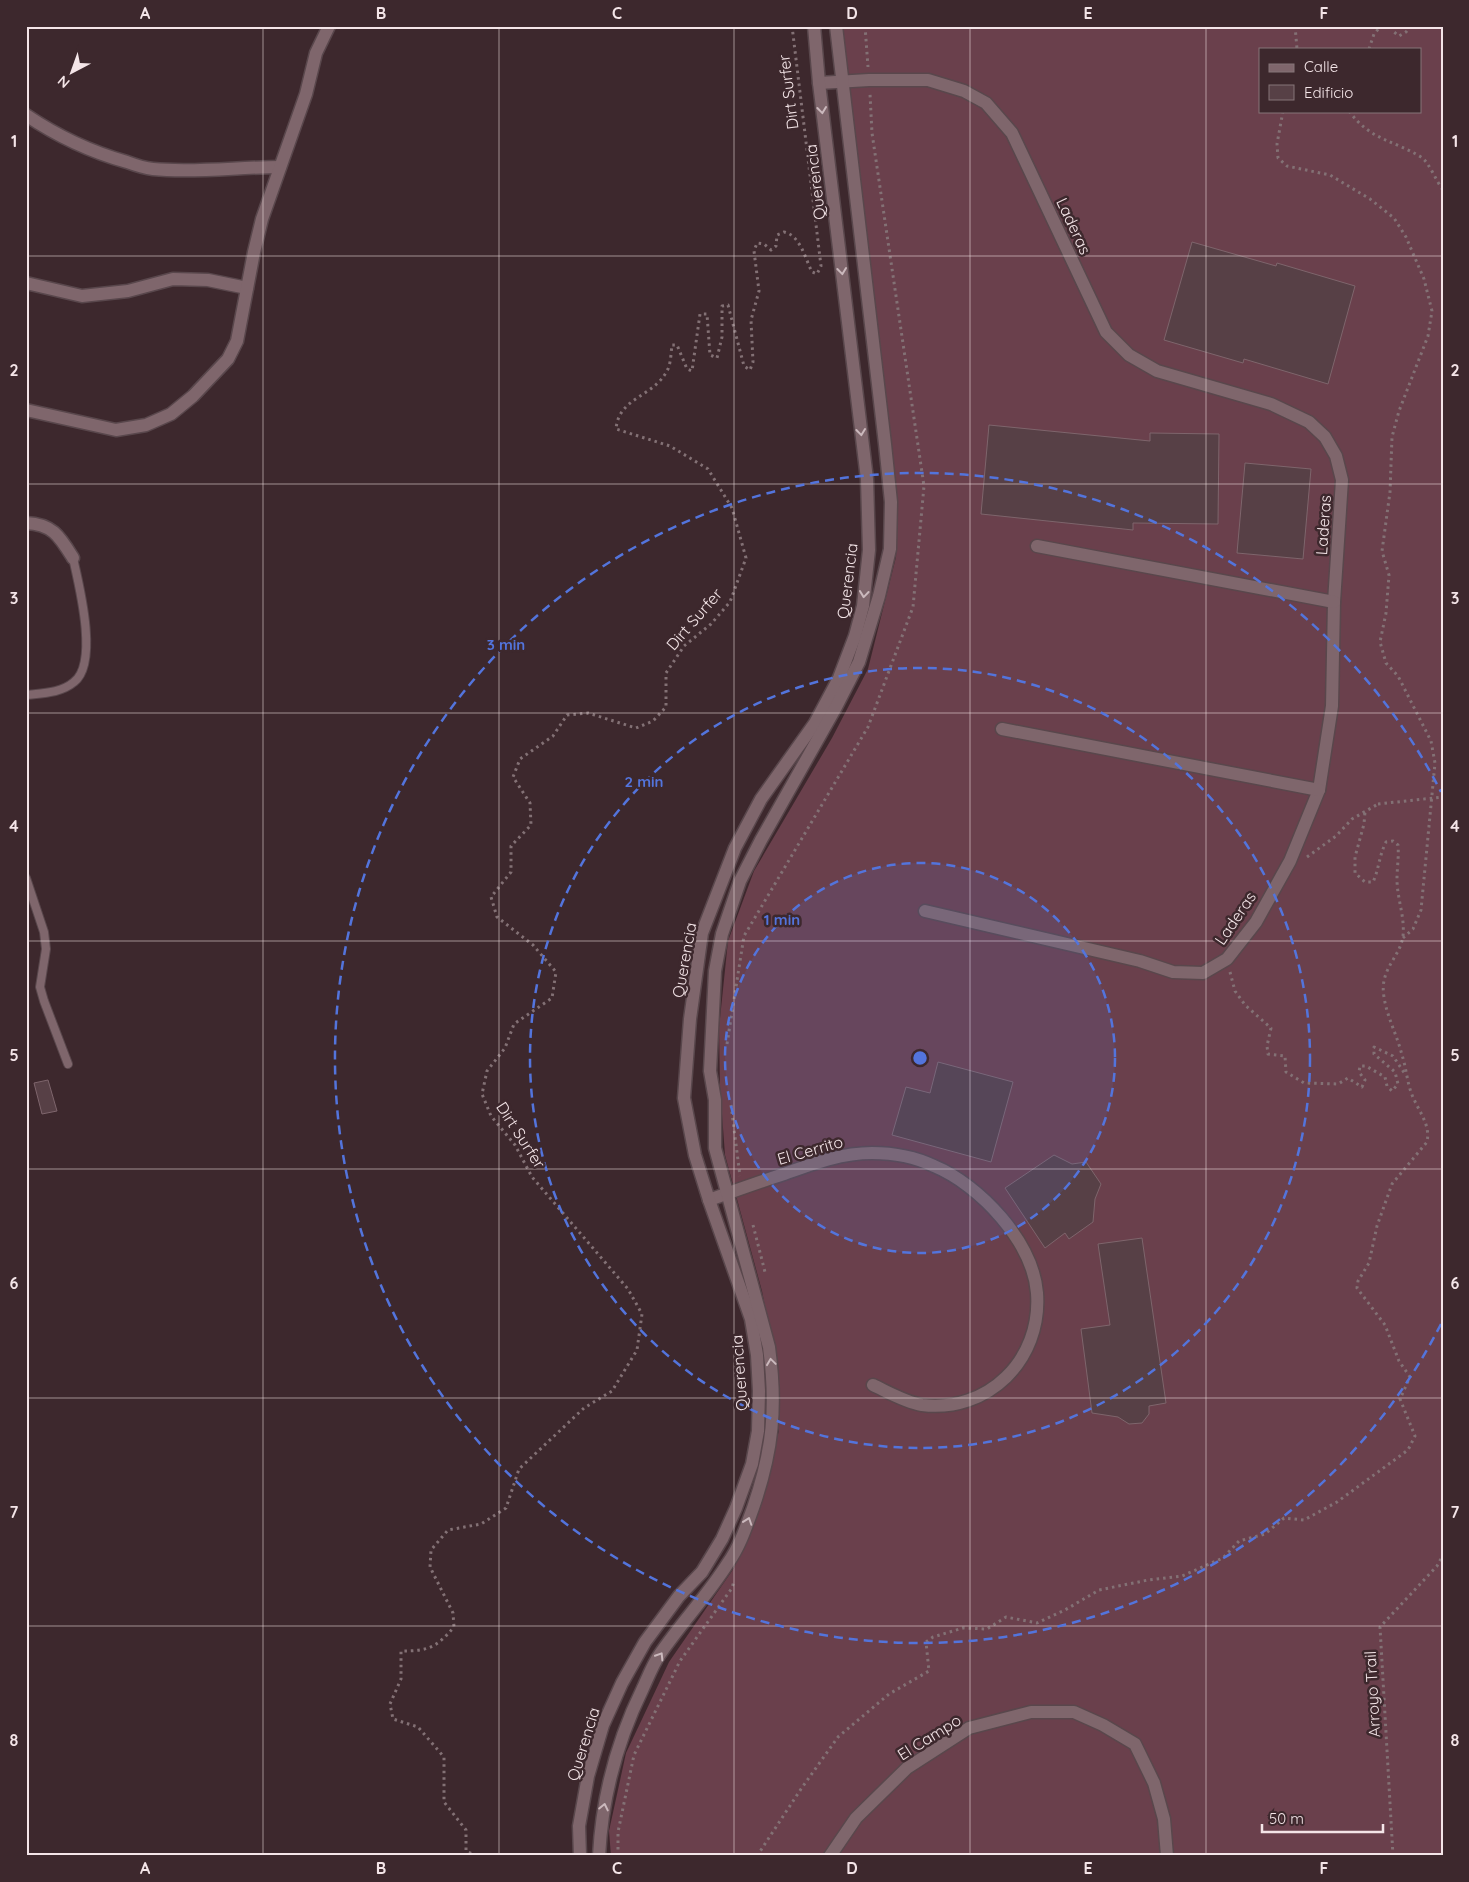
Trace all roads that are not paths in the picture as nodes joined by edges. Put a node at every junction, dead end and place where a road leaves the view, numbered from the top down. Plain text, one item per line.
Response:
1 (329, 26) edge
2 (814, 26) edge
3 (836, 26) edge
4 (844, 81) junction
5 (819, 83) junction
6 (26, 115) edge
7 (280, 167) junction
8 (26, 283) edge
9 (247, 288) junction
10 (26, 410) edge
11 (26, 523) edge
12 (1037, 546) dead end
13 (73, 558) joint
14 (1334, 602) junction
15 (853, 660) junction
16 (26, 695) edge
17 (1002, 729) dead end
18 (1319, 790) junction
19 (26, 878) edge
20 (925, 911) dead end
21 (68, 1064) dead end
22 (728, 1193) junction
23 (709, 1200) junction
24 (873, 1385) dead end
25 (580, 1856) edge
26 (599, 1856) edge
27 (830, 1856) edge
28 (1167, 1856) edge

1 - 7 street
2 - 5 street, Querencia
3 - 4 street, Querencia
4 - 5 street, Laderas
4 - 14 street, Laderas
4 - 15 street, Querencia
5 -> 15 street, Querencia
6 - 7 street
7 - 9 street
8 - 9 street
9 - 10 street
11 - 13 street
12 - 14 street
13 - 16 lane
14 - 18 street, Laderas
15 - 22 street, Querencia
15 - 23 street, Querencia
17 - 18 street
18 - 20 street, Laderas
19 - 21 lane
22 - 23 street, El Cerrito
22 - 24 street, El Cerrito
26 -> 22 street, Querencia
23 - 25 street, Querencia
27 - 28 street, El Campo

